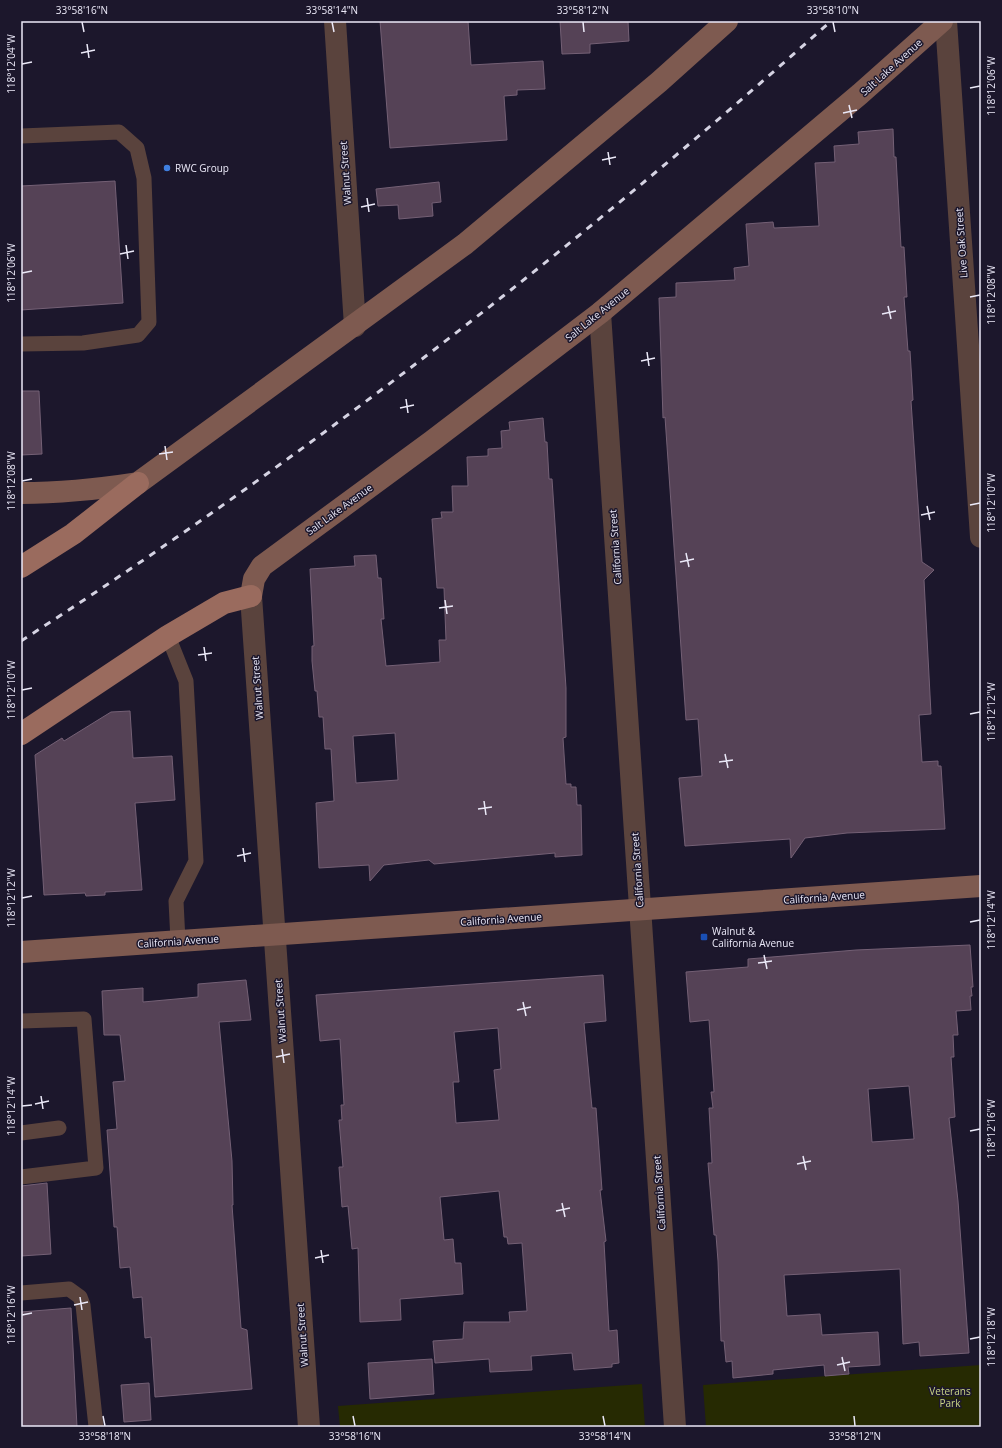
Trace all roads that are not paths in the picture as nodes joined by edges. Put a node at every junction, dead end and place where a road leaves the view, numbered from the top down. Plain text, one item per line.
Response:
1 (336, 21) edge
2 (727, 21) edge
3 (942, 21) edge
4 (946, 21) edge
5 (21, 136) edge
6 (600, 313) junction
7 (355, 326) junction
8 (21, 344) edge
9 (138, 483) junction
10 (21, 493) edge
11 (981, 537) edge
12 (21, 567) edge
13 (251, 596) junction
14 (168, 636) junction
15 (21, 734) edge
16 (981, 886) edge
17 (640, 909) junction
18 (274, 935) junction
19 (178, 941) junction
20 (21, 952) edge
21 (21, 1021) edge
22 (59, 1128) dead end
23 (21, 1133) edge
24 (21, 1176) edge
25 (21, 1293) edge
26 (96, 1427) edge
27 (309, 1427) edge
28 (675, 1427) edge

1 - 7 street, Walnut Street
2 - 7 street
3 - 6 street, Salt Lake Avenue
4 - 11 street, Live Oak Street
5 - 8 lane
6 - 13 street, Salt Lake Avenue
6 - 17 street, California Street
7 - 9 street
9 - 10 street
9 - 12 main road
13 - 14 main road
13 - 18 street, Walnut Street
14 - 15 main road
14 - 19 lane
16 - 17 street, California Avenue
17 - 18 street, California Avenue
17 - 28 street, California Street
18 - 19 street, California Avenue
18 - 27 street, Walnut Street
19 - 20 street, California Avenue
21 - 24 lane
22 - 23 lane
25 - 26 lane

